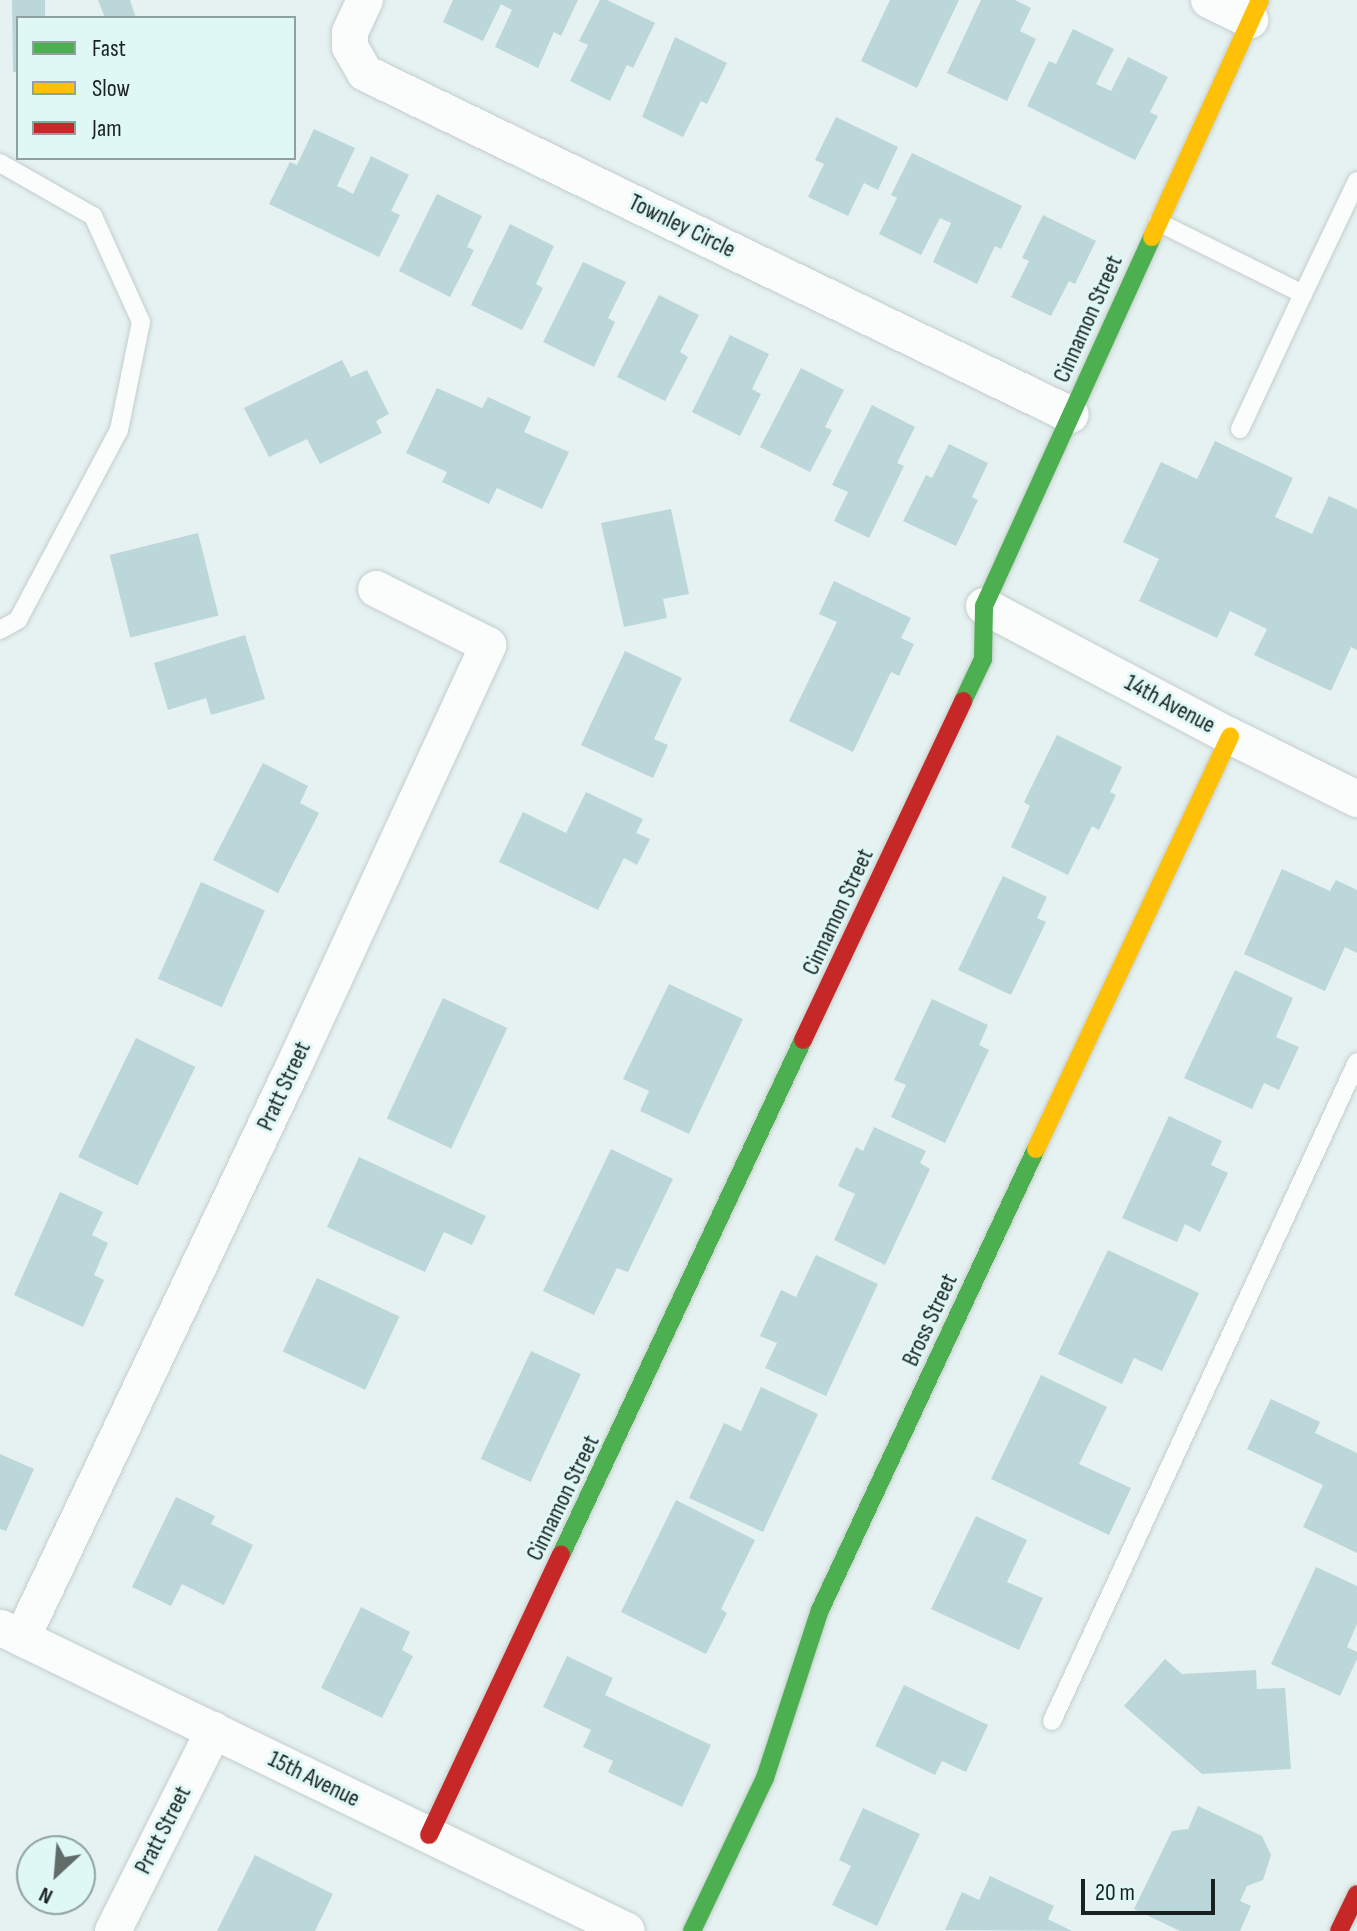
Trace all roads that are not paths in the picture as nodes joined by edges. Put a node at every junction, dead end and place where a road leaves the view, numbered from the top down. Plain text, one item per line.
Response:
1 (365, 0) edge
2 (1209, 0) edge
3 (1255, 10) edge
4 (0, 163) edge
5 (1357, 181) edge
6 (1158, 222) junction
7 (1303, 294) junction
8 (1071, 415) junction
9 (1240, 429) dead end
10 (376, 589) dead end
11 (984, 606) junction
12 (0, 630) edge
13 (1230, 736) junction
14 (1357, 799) edge
15 (1357, 1062) edge
16 (11, 1633) edge
17 (1052, 1721) dead end
18 (214, 1730) junction
19 (429, 1835) junction
20 (1357, 1894) edge
21 (113, 1931) edge
22 (627, 1931) edge
23 (692, 1931) edge
24 (1339, 1931) edge

1 - 8 street, Townley Circle
2 - 3 street
3 - 6 street, Cinnamon Street
4 - 12 lane
5 - 7 lane
6 - 7 lane
6 - 8 street, Cinnamon Street
7 - 9 lane
8 - 11 street, Cinnamon Street
10 - 16 street, Pratt Street
11 - 13 street, 14th Avenue
11 - 19 street, Cinnamon Street
13 - 14 street, 14th Avenue
13 - 23 street, Bross Street
15 - 17 lane
16 - 18 street, 15th Avenue
18 - 19 street, 15th Avenue
18 - 21 street, Pratt Street
19 - 22 street, 15th Avenue
20 - 24 street

